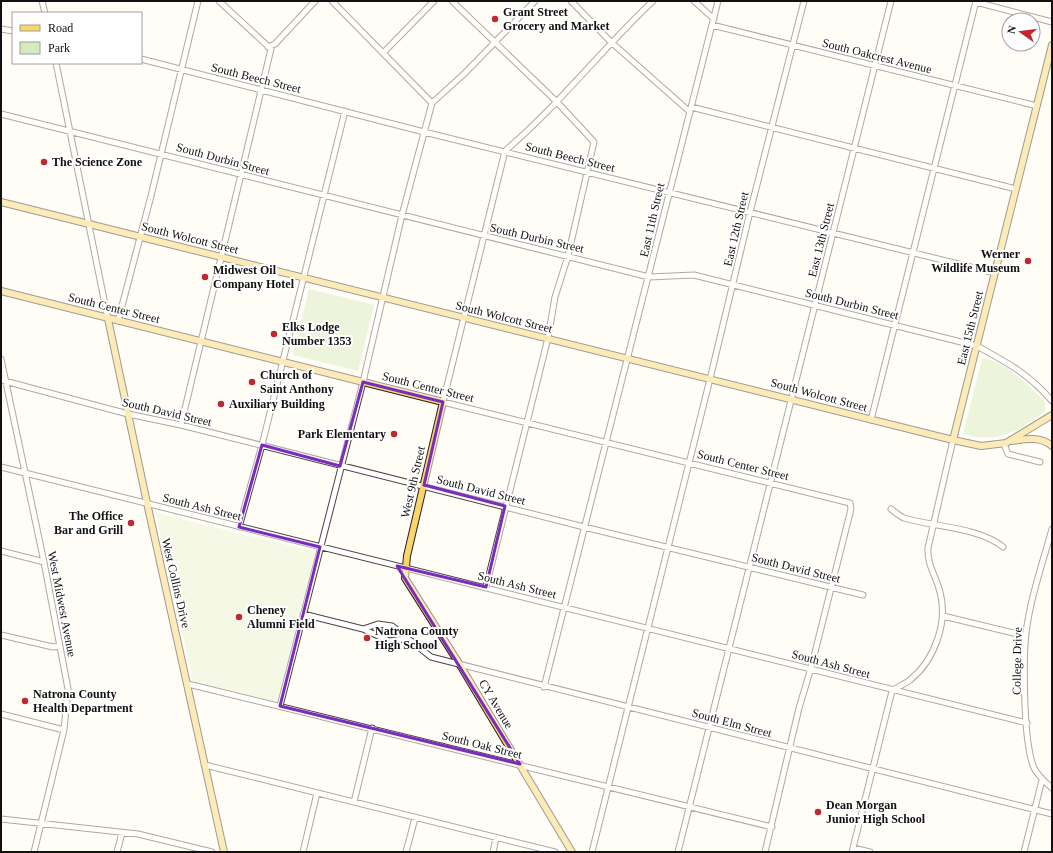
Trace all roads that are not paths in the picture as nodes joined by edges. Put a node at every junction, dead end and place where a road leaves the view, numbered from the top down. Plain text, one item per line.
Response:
1 (42, 1) edge
2 (198, 1) edge
3 (219, 1) edge
4 (315, 1) edge
5 (332, 1) edge
6 (434, 1) edge
7 (452, 1) edge
8 (535, 1) edge
9 (571, 1) edge
10 (653, 1) edge
11 (694, 1) edge
12 (718, 1) edge
13 (804, 1) edge
14 (891, 1) edge
15 (976, 2) edge
16 (45, 12) edge
17 (714, 19) junction
18 (1052, 22) edge
19 (712, 25) junction
20 (1, 29) edge
21 (12, 31) edge
22 (495, 42) junction
23 (611, 42) junction
24 (793, 45) junction
25 (1052, 45) edge
26 (268, 47) junction
27 (384, 52) junction
28 (1051, 57) edge
29 (142, 59) edge
30 (56, 64) edge
31 (875, 66) junction
32 (182, 70) junction
33 (955, 85) junction
34 (261, 90) junction
35 (557, 102) junction
36 (432, 103) junction
37 (1037, 106) junction
38 (691, 110) junction
39 (345, 111) junction
40 (1, 114) edge
41 (771, 128) junction
42 (70, 131) junction
43 (424, 132) junction
44 (854, 148) junction
45 (505, 151) junction
46 (161, 154) junction
47 (934, 169) junction
48 (586, 171) junction
49 (240, 175) junction
50 (1016, 189) junction
51 (669, 192) junction
52 (324, 195) junction
53 (1, 202) edge
54 (750, 212) junction
55 (402, 214) junction
56 (88, 224) junction
57 (833, 232) junction
58 (485, 236) junction
59 (140, 238) junction
60 (913, 252) junction
61 (568, 256) junction
62 (222, 258) junction
63 (995, 273) junction
64 (302, 277) junction
65 (649, 277) junction
66 (733, 284) junction
67 (1, 291) edge
68 (382, 299) junction
69 (815, 305) junction
70 (108, 318) junction
71 (463, 318) junction
72 (118, 321) junction
73 (895, 324) junction
74 (548, 338) junction
75 (201, 342) junction
76 (977, 346) junction
77 (1, 359) edge
78 (626, 360) junction
79 (282, 361) junction
80 (710, 379) junction
81 (3, 381) edge
82 (363, 382) junction
83 (791, 399) junction
84 (443, 402) junction
85 (1052, 402) edge
86 (128, 414) junction
87 (1052, 414) edge
88 (871, 420) junction
89 (527, 422) junction
90 (181, 425) junction
91 (953, 440) junction
92 (1007, 442) junction
93 (605, 443) junction
94 (262, 445) junction
95 (1052, 446) edge
96 (688, 462) junction
97 (1040, 462) dead end
98 (340, 466) junction
99 (1, 467) edge
100 (24, 473) junction
101 (771, 483) junction
102 (424, 486) junction
103 (147, 503) junction
104 (506, 506) junction
105 (891, 509) dead end
106 (934, 523) junction
107 (239, 527) junction
108 (584, 527) junction
109 (1052, 529) edge
110 (668, 546) junction
111 (320, 547) junction
112 (1003, 547) dead end
113 (1, 551) edge
114 (44, 562) junction
115 (749, 567) junction
116 (405, 568) junction
117 (486, 587) junction
118 (831, 587) junction
119 (863, 595) dead end
120 (564, 607) junction
121 (303, 614) junction
122 (943, 616) junction
123 (648, 628) junction
124 (363, 629) junction
125 (1, 635) edge
126 (1026, 636) junction
127 (412, 641) junction
128 (60, 646) junction
129 (729, 649) junction
130 (460, 665) junction
131 (811, 668) junction
132 (188, 684) junction
133 (544, 687) junction
134 (892, 691) junction
135 (280, 706) junction
136 (628, 707) junction
137 (1, 714) edge
138 (1027, 723) junction
139 (710, 727) junction
140 (372, 728) junction
141 (64, 730) junction
142 (789, 748) junction
143 (520, 764) junction
144 (205, 765) junction
145 (873, 768) junction
146 (1042, 780) junction
147 (608, 786) junction
148 (1052, 788) edge
149 (318, 793) junction
150 (354, 802) junction
151 (690, 806) junction
152 (1035, 810) junction
153 (1052, 814) edge
154 (415, 818) junction
155 (1, 819) edge
156 (40, 824) junction
157 (772, 827) junction
158 (122, 833) junction
159 (496, 838) junction
160 (852, 850) edge
161 (34, 852) edge
162 (118, 852) edge
163 (212, 852) edge
164 (224, 852) edge
165 (303, 852) edge
166 (406, 852) edge
167 (493, 852) edge
168 (555, 852) edge
169 (572, 852) edge
170 (591, 852) edge
171 (678, 852) edge
172 (765, 852) edge
173 (870, 852) edge
174 (1024, 852) edge

1 - 16 street
2 - 32 street
3 - 26 street
4 - 26 street
5 - 27 street
6 - 27 street
7 - 22 street
8 - 22 street
9 - 23 street
10 - 23 street
11 - 17 street
12 - 17 street, East 11th Street
13 - 24 street, East 12th Street
14 - 31 street, East 13th Street
15 - 18 street
15 - 33 street
17 - 19 street, East 11th Street
19 - 24 street, South Oakcrest Avenue
19 - 38 street, East 11th Street
20 - 21 street
22 - 35 street
22 - 36 street
23 - 35 street
23 - 38 street
24 - 31 street, South Oakcrest Avenue
24 - 41 street, East 12th Street
25 - 28 main road, East 15th Street
26 - 34 street
27 - 36 street
28 - 37 main road, East 15th Street
29 - 32 street, South Beech Street
30 - 42 street
31 - 33 street, South Oakcrest Avenue
31 - 44 street, East 13th Street
32 - 34 street, South Beech Street
32 - 46 street
33 - 37 street, South Oakcrest Avenue
33 - 47 street
34 - 39 street, South Beech Street
34 - 49 street
35 - 45 street
35 - 48 street
36 - 43 street
37 - 50 main road, East 15th Street
38 - 41 street
38 - 51 street, East 11th Street
39 - 43 street, South Beech Street
39 - 52 street
40 - 42 street, South Durbin Street
41 - 44 street
41 - 54 street, East 12th Street
42 - 46 street, South Durbin Street
42 - 56 street
43 - 45 street, South Beech Street
43 - 55 street
44 - 47 street
44 - 57 street, East 13th Street
45 - 48 street, South Beech Street
45 - 58 street
46 - 49 street, South Durbin Street
46 - 59 street
47 - 50 street
47 - 60 street
48 - 51 street, South Beech Street
48 - 61 street
49 - 52 street, South Durbin Street
49 - 62 street
50 - 63 main road, East 15th Street
51 - 54 street, South Beech Street
51 - 65 street, East 11th Street
52 - 55 street, South Durbin Street
52 - 64 street
53 - 56 main road, South Wolcott Street
54 - 57 street, South Beech Street
54 - 66 street, East 12th Street
55 - 58 street, South Durbin Street
55 - 68 street
56 - 59 main road, South Wolcott Street
56 - 70 street
57 - 60 street, South Beech Street
57 - 69 street, East 13th Street
58 - 61 street, South Durbin Street
58 - 71 street
59 - 62 main road, South Wolcott Street
59 - 72 street
60 - 63 street, South Beech Street
60 - 73 street
61 - 65 street, South Durbin Street
61 - 74 street
62 - 64 main road, South Wolcott Street
62 - 75 street
63 - 76 main road, East 15th Street
64 - 68 main road, South Wolcott Street
64 - 79 street
65 - 66 street, South Durbin Street
65 - 78 street, East 11th Street
66 - 69 street, South Durbin Street
66 - 80 street, East 12th Street
67 - 70 main road, South Center Street
68 - 71 main road, South Wolcott Street
68 - 82 street
69 - 73 street, South Durbin Street
69 - 83 street, East 13th Street
70 - 72 main road, South Center Street
70 - 86 main road, West Collins Drive
71 - 74 main road, South Wolcott Street
71 - 84 street
72 - 75 main road, South Center Street
73 - 76 street, South Durbin Street
73 - 88 street
74 - 78 main road, South Wolcott Street
74 - 89 street
75 - 79 main road, South Center Street
75 - 90 street
76 - 85 street, South Durbin Street
76 - 91 main road, East 15th Street
77 - 81 street, West Midwest Avenue
78 - 80 main road, South Wolcott Street
78 - 93 street, East 11th Street
79 - 82 main road, South Center Street
79 - 94 street
80 - 83 main road, South Wolcott Street
80 - 96 street, East 12th Street
81 - 86 street, South David Street
81 - 100 street, West Midwest Avenue
82 - 84 main road, South Center Street
82 - 98 street
83 - 88 main road, South Wolcott Street
83 - 101 street, East 13th Street
84 - 89 street, South Center Street
84 - 102 main road, West 9th Street
86 - 90 street, South David Street
86 - 103 main road, West Collins Drive
87 - 92 main road, South Wolcott Street
88 - 91 main road, South Wolcott Street
89 - 93 street, South Center Street
89 - 104 street
90 - 94 street, South David Street
91 - 92 main road, South Wolcott Street
91 - 106 street, East 15th Street
92 - 95 main road
92 - 97 street
93 - 96 street, South Center Street
93 - 108 street, East 11th Street
94 - 98 street, South David Street
94 - 107 street
96 - 101 street, South Center Street
96 - 110 street, East 12th Street
98 - 102 street, South David Street
98 - 111 street
99 - 100 street, South Ash Street
100 - 103 street, South Ash Street
100 - 114 street, West Midwest Avenue
101 - 115 street, East 13th Street
101 - 118 street, South Center Street
102 - 104 street, South David Street
102 - 116 main road, West 9th Street
103 - 107 street, South Ash Street
103 - 132 main road, West Collins Drive
104 - 108 street, South David Street
104 - 117 street
105 - 106 street
106 - 112 street
106 - 122 street, East 15th Street
107 - 111 street, South Ash Street
108 - 110 street, South David Street
108 - 120 street, East 11th Street
109 - 126 street, College Drive
110 - 115 street, South David Street
110 - 123 street, East 12th Street
111 - 116 street, South Ash Street
111 - 121 street
113 - 114 street
114 - 128 street, West Midwest Avenue
115 - 118 street, South David Street
115 - 129 street, East 13th Street
116 - 117 street, South Ash Street
116 - 130 main road, CY Avenue
117 - 120 street, South Ash Street
118 - 119 street, South David Street
118 - 131 street
120 - 123 street, South Ash Street
120 - 133 street, East 11th Street
121 - 124 street, South Elm Street
121 - 135 street
122 - 126 street
122 - 134 street
123 - 129 street, South Ash Street
123 - 136 street, East 12th Street
124 - 127 street, South Elm Street
124 - 127 street, South Elm Street
125 - 128 street
126 - 138 street, College Drive
127 - 130 street, South Elm Street
128 - 141 street, West Midwest Avenue
129 - 131 street, South Ash Street
129 - 139 street, East 13th Street
130 - 133 street, South Elm Street
130 - 143 main road, CY Avenue
131 - 134 street, South Ash Street
131 - 142 street
132 - 135 street, South Oak Street
132 - 144 main road, West Collins Drive
133 - 136 street, South Elm Street
134 - 138 street, South Ash Street
134 - 145 street
135 - 140 street, South Oak Street
136 - 139 street, South Elm Street
136 - 147 street, East 12th Street
137 - 141 street
138 - 146 street, College Drive
139 - 142 street, South Elm Street
139 - 151 street, East 13th Street
140 - 143 street, South Oak Street
140 - 150 street
141 - 156 street, West Midwest Avenue
142 - 145 street, South Elm Street
142 - 157 street
143 - 147 street, South Oak Street
143 - 169 main road, CY Avenue
144 - 149 street
144 - 164 main road, West Collins Drive
145 - 152 street, South Elm Street
145 - 160 street
146 - 148 street, College Drive
146 - 152 street
147 - 151 street, South Oak Street
147 - 170 street, East 12th Street
149 - 150 street
149 - 165 street
150 - 154 street
151 - 157 street, South Oak Street
151 - 171 street, East 13th Street
152 - 153 street, South Elm Street
152 - 174 street
154 - 159 street
154 - 166 street
155 - 156 street
156 - 158 street
156 - 161 street, West Midwest Avenue
157 - 172 street
158 - 162 street
158 - 163 street
159 - 167 street
159 - 168 street
160 - 173 street

